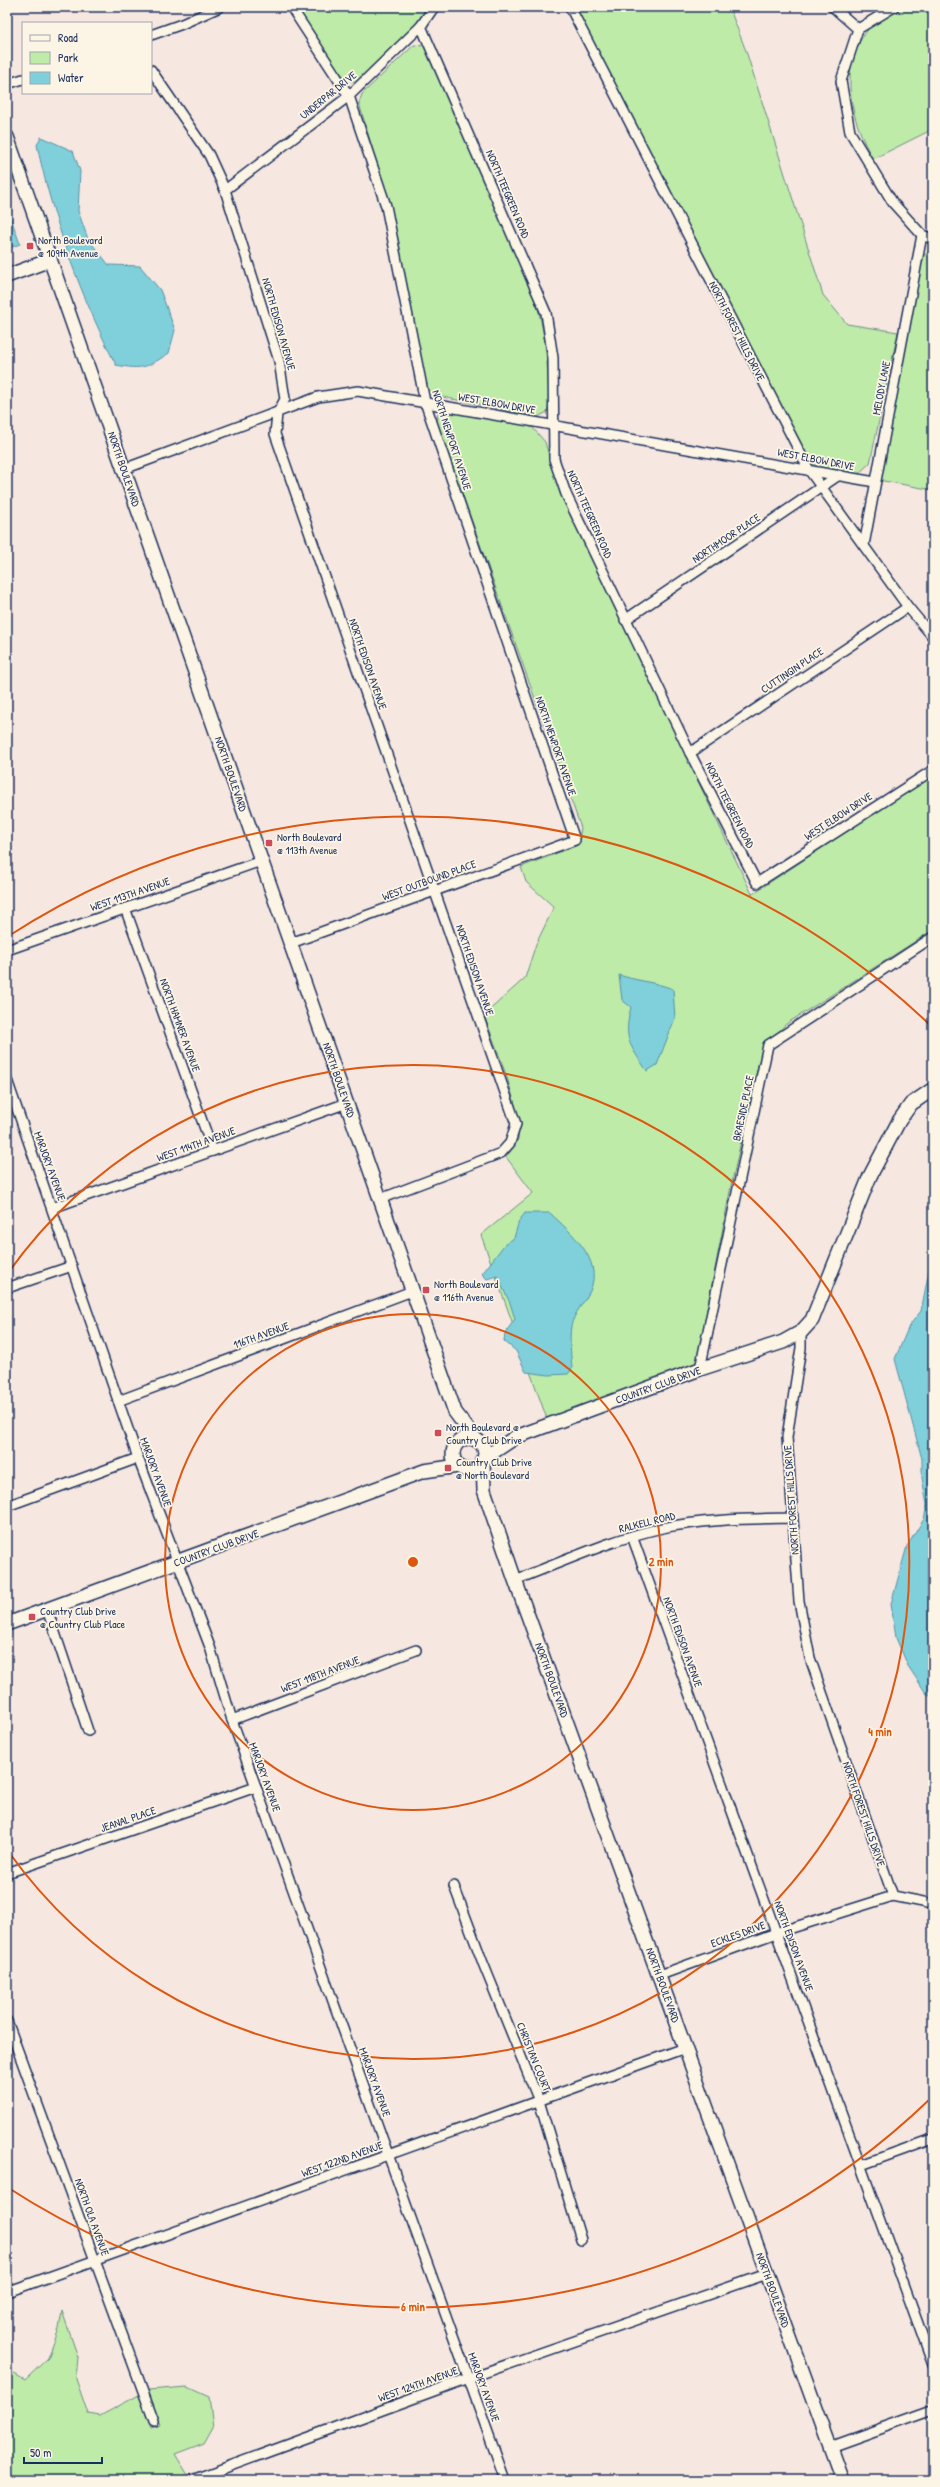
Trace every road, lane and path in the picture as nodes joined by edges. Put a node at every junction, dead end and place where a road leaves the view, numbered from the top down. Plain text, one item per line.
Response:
1 (220, 7) edge
2 (291, 7) edge
3 (434, 7) edge
4 (570, 7) edge
5 (833, 7) edge
6 (894, 7) edge
7 (421, 26) junction
8 (858, 29) junction
9 (152, 34) edge
10 (152, 71) edge
11 (22, 79) edge
12 (7, 84) edge
13 (349, 96) junction
14 (7, 137) edge
15 (225, 190) junction
16 (922, 235) junction
17 (933, 239) edge
18 (50, 260) junction
19 (7, 276) edge
20 (425, 402) junction
21 (277, 414) junction
22 (553, 425) junction
23 (124, 469) junction
24 (809, 470) junction
25 (839, 476) junction
26 (875, 482) junction
27 (821, 488) junction
28 (864, 545) junction
29 (908, 607) junction
30 (625, 620) junction
31 (933, 637) edge
32 (690, 753) junction
33 (933, 770) edge
34 (576, 840) joint
35 (261, 861) junction
36 (757, 883) joint
37 (435, 891) junction
38 (126, 908) junction
39 (933, 937) edge
40 (291, 943) junction
41 (7, 950) edge
42 (7, 1080) edge
43 (933, 1089) edge
44 (347, 1103) junction
45 (213, 1150) junction
46 (380, 1199) junction
47 (52, 1208) junction
48 (72, 1266) junction
49 (7, 1288) edge
50 (412, 1292) junction
51 (801, 1332) junction
52 (700, 1369) junction
53 (118, 1401) junction
54 (455, 1412) junction
55 (516, 1437) junction
56 (477, 1441) junction
57 (455, 1448) junction
58 (138, 1458) junction
59 (484, 1460) junction
60 (462, 1467) junction
61 (424, 1471) junction
62 (484, 1490) junction
63 (7, 1506) edge
64 (792, 1518) junction
65 (632, 1536) junction
66 (177, 1562) junction
67 (515, 1580) junction
68 (47, 1609) junction
69 (7, 1624) edge
70 (416, 1650) dead end
71 (232, 1720) junction
72 (88, 1731) dead end
73 (256, 1787) junction
74 (7, 1873) edge
75 (454, 1886) dead end
76 (893, 1896) junction
77 (933, 1904) edge
78 (776, 1933) junction
79 (660, 1975) junction
80 (7, 2021) edge
81 (10, 2037) edge
82 (685, 2048) junction
83 (539, 2101) junction
84 (933, 2139) edge
85 (388, 2155) junction
86 (862, 2165) junction
87 (581, 2240) dead end
88 (95, 2260) junction
89 (767, 2274) junction
90 (7, 2292) edge
91 (933, 2364) edge
92 (469, 2378) junction
93 (933, 2410) edge
94 (154, 2421) dead end
95 (830, 2446) junction
96 (192, 2480) edge
97 (505, 2480) edge
98 (842, 2480) edge

1 - 9 street
2 - 13 street, NORTH NEWPORT AVENUE
3 - 7 street, UNDERPAR DRIVE
4 - 24 street, NORTH FOREST HILLS DRIVE
5 - 8 street
6 - 8 street
7 - 13 street, UNDERPAR DRIVE
7 - 22 street, NORTH TEEGREEN ROAD
8 - 16 street
10 - 15 street, NORTH EDISON AVENUE
11 - 12 street
13 - 15 street, UNDERPAR DRIVE
13 - 20 street, NORTH NEWPORT AVENUE
14 - 18 street, NORTH BOULEVARD
15 - 21 street, NORTH EDISON AVENUE
16 - 17 street
16 - 26 street, MELODY LANE
18 - 19 street
18 - 23 street, NORTH BOULEVARD
20 - 21 street, WEST ELBOW DRIVE
20 - 22 street, WEST ELBOW DRIVE
20 - 34 street, NORTH NEWPORT AVENUE
21 - 23 street, WEST ELBOW DRIVE
21 - 37 street, NORTH EDISON AVENUE
22 - 24 street, WEST ELBOW DRIVE
22 - 30 street, NORTH TEEGREEN ROAD
23 - 35 street, NORTH BOULEVARD
24 - 25 street, WEST ELBOW DRIVE
24 - 27 street, NORTH FOREST HILLS DRIVE
25 - 26 street, WEST ELBOW DRIVE
25 - 27 street, NORTHMOOR PLACE
26 - 28 street, MELODY LANE
27 - 28 street, NORTH FOREST HILLS DRIVE
27 - 30 street, NORTHMOOR PLACE
28 - 29 street, NORTH FOREST HILLS DRIVE
29 - 31 street, NORTH FOREST HILLS DRIVE
29 - 32 street, CUTTINGIN PLACE
30 - 32 street, NORTH TEEGREEN ROAD
32 - 36 street, NORTH TEEGREEN ROAD
33 - 36 street, WEST ELBOW DRIVE
34 - 37 street, WEST OUTBOUND PLACE
35 - 38 street, WEST 113TH AVENUE
35 - 40 street, NORTH BOULEVARD
37 - 40 street, WEST OUTBOUND PLACE
37 - 46 street, NORTH EDISON AVENUE
38 - 41 street, WEST 113TH AVENUE
38 - 45 street, NORTH HAMNER AVENUE
39 - 52 street, BRAESIDE PLACE
40 - 44 street, NORTH BOULEVARD
42 - 47 street, MARJORY AVENUE
43 - 51 street
44 - 45 street, WEST 114TH AVENUE
44 - 46 street, NORTH BOULEVARD
45 - 47 street, WEST 114TH AVENUE
46 - 50 street, NORTH BOULEVARD
47 - 48 street, MARJORY AVENUE
48 - 49 street
48 - 53 street, MARJORY AVENUE
50 - 53 street, 116TH AVENUE
50 - 54 street, NORTH BOULEVARD
51 - 52 street, COUNTRY CLUB DRIVE
51 - 64 street, NORTH FOREST HILLS DRIVE
52 - 55 street, COUNTRY CLUB DRIVE
53 - 58 street, MARJORY AVENUE
54 - 56 street, NORTH BOULEVARD
54 - 57 street, NORTH BOULEVARD
55 - 56 street, COUNTRY CLUB DRIVE
55 - 59 street, COUNTRY CLUB DRIVE
56 - 57 street
56 - 59 street
57 - 60 street
57 - 61 street, COUNTRY CLUB DRIVE
58 - 63 street
58 - 66 street, MARJORY AVENUE
59 - 60 street
59 - 62 street, NORTH BOULEVARD
60 - 61 street, COUNTRY CLUB DRIVE
60 - 62 street, NORTH BOULEVARD
61 - 66 street, COUNTRY CLUB DRIVE
62 - 67 street, NORTH BOULEVARD
64 - 65 street, RALKELL ROAD
64 - 76 street, NORTH FOREST HILLS DRIVE
65 - 67 street, RALKELL ROAD
65 - 78 street, NORTH EDISON AVENUE
66 - 68 street, COUNTRY CLUB DRIVE
66 - 71 street, MARJORY AVENUE
67 - 79 street, NORTH BOULEVARD
68 - 69 street, COUNTRY CLUB DRIVE
68 - 72 street
70 - 71 street, WEST 118TH AVENUE
71 - 73 street, MARJORY AVENUE
73 - 74 street, JEANAL PLACE
73 - 85 street, MARJORY AVENUE
75 - 83 street, CHRISTIAN COURT
76 - 77 street
76 - 78 street, ECKLES DRIVE
78 - 79 street, ECKLES DRIVE
78 - 86 street, NORTH EDISON AVENUE
79 - 82 street, NORTH BOULEVARD
80 - 81 street, NORTH OLA AVENUE
81 - 88 street, NORTH OLA AVENUE
82 - 83 street, WEST 122ND AVENUE
82 - 89 street, NORTH BOULEVARD
83 - 85 street, WEST 122ND AVENUE
83 - 87 street, CHRISTIAN COURT
84 - 86 street
85 - 88 street, WEST 122ND AVENUE
85 - 92 street, MARJORY AVENUE
86 - 91 street, NORTH EDISON AVENUE
88 - 90 street, WEST 122ND AVENUE
88 - 94 street, NORTH OLA AVENUE
89 - 92 street, WEST 124TH AVENUE
89 - 95 street, NORTH BOULEVARD
92 - 96 street, WEST 124TH AVENUE
92 - 97 street, MARJORY AVENUE
93 - 95 street
95 - 98 street, NORTH BOULEVARD

